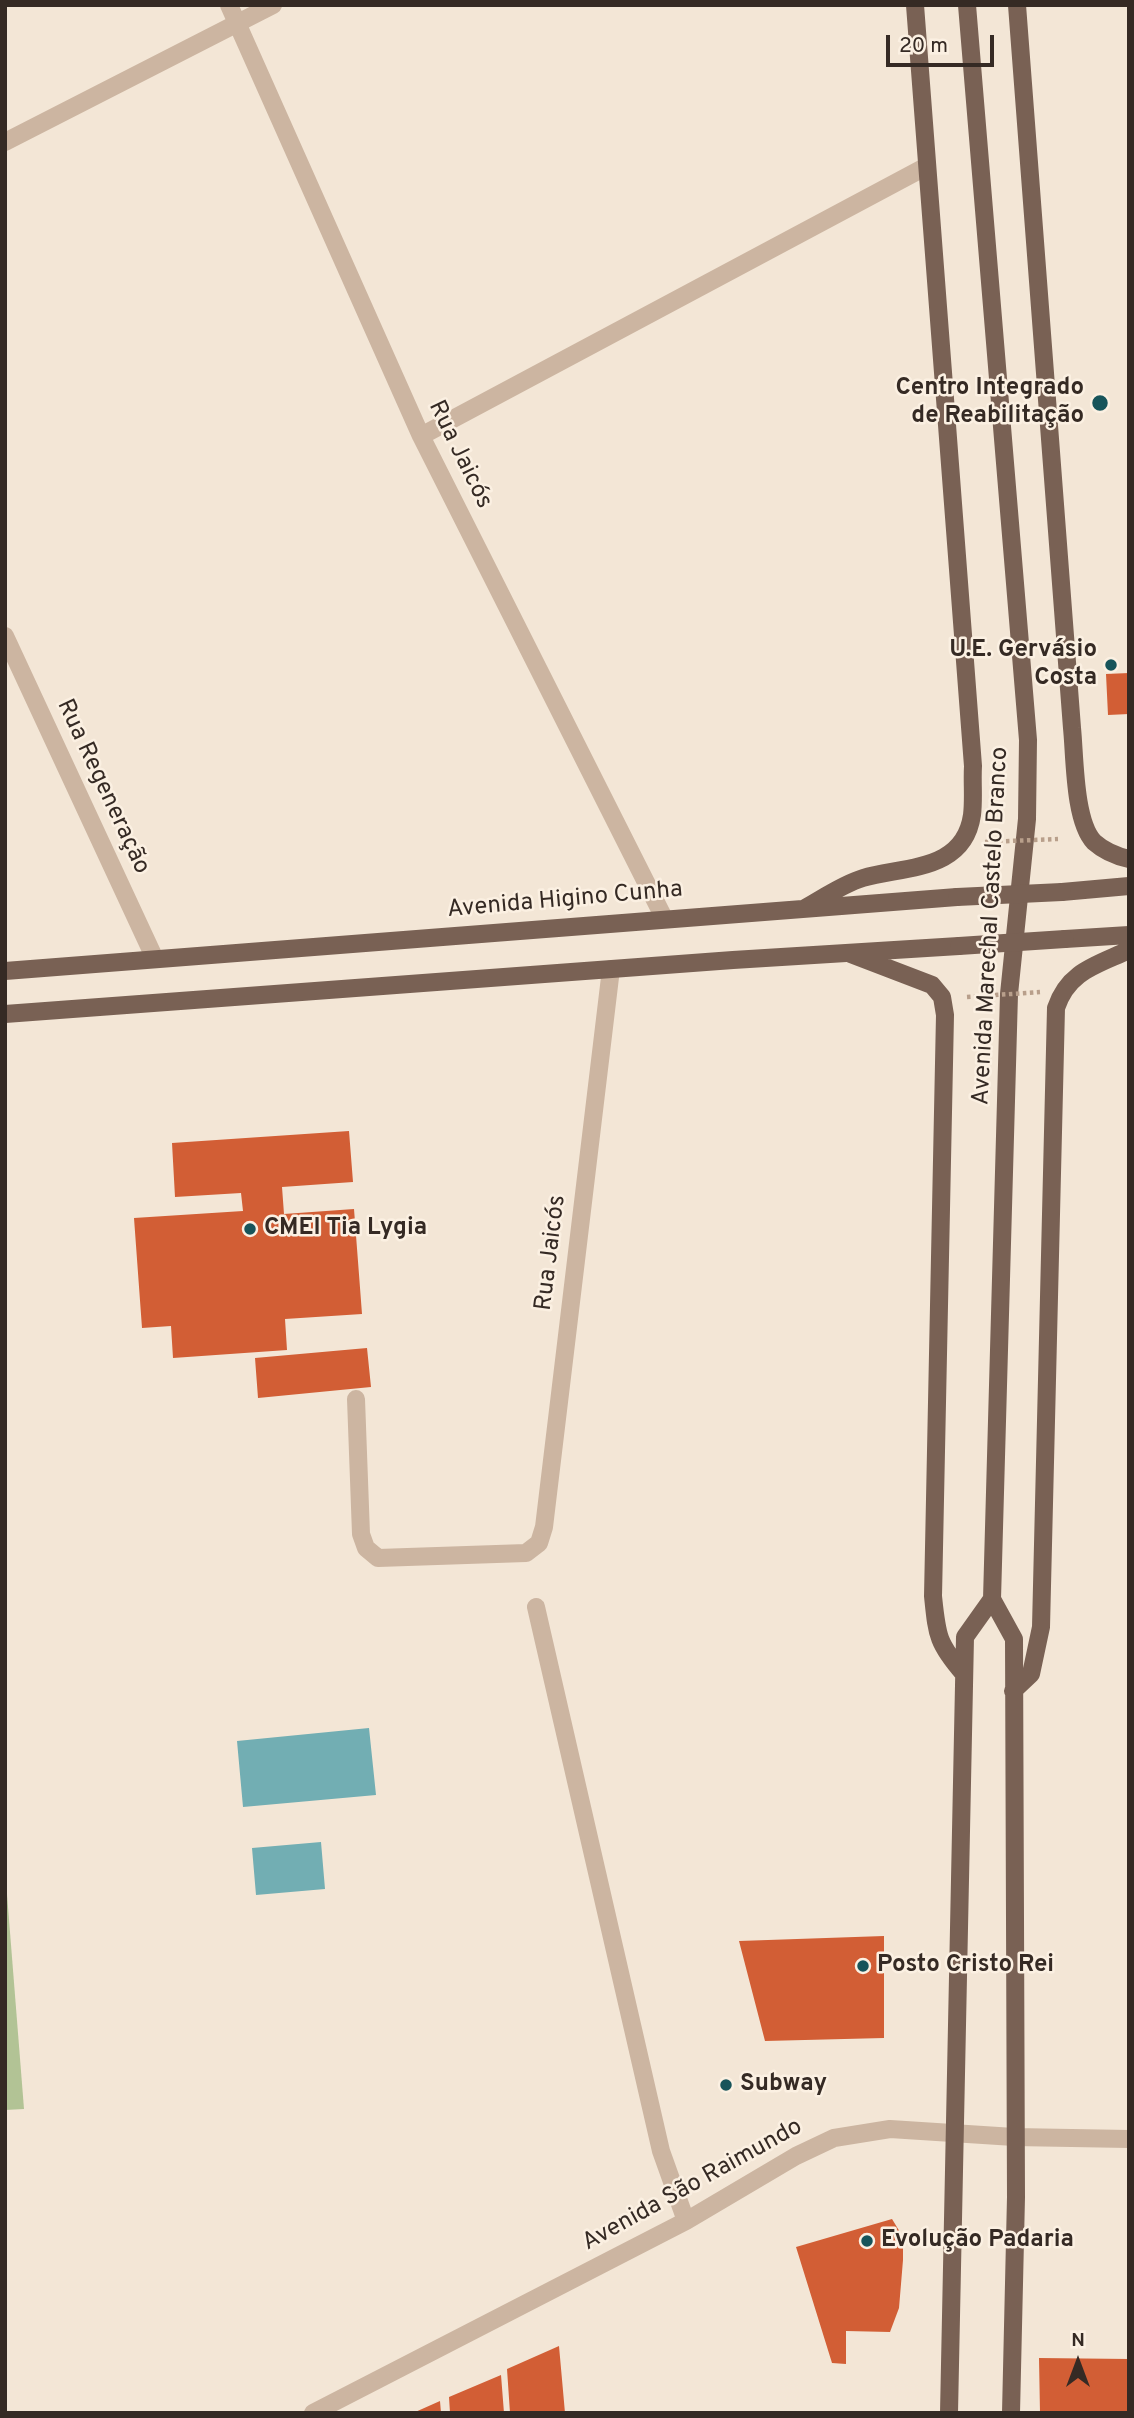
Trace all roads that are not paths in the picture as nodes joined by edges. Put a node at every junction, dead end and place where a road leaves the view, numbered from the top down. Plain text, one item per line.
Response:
1 (229, 5) edge
2 (273, 5) edge
3 (915, 5) edge
4 (967, 5) edge
5 (1017, 5) edge
6 (236, 24) junction
7 (5, 142) edge
8 (927, 166) junction
9 (421, 436) junction
10 (5, 636) edge
11 (1129, 859) edge
12 (1129, 886) edge
13 (805, 908) junction
14 (664, 918) junction
15 (1129, 935) edge
16 (1129, 950) edge
17 (846, 952) junction
18 (155, 959) junction
19 (611, 969) junction
20 (5, 971) edge
21 (5, 1014) edge
22 (356, 1399) dead end
23 (992, 1600) junction
24 (536, 1607) dead end
25 (964, 1674) junction
26 (1013, 1691) junction
27 (953, 2132) junction
28 (1014, 2137) junction
29 (1129, 2139) edge
30 (685, 2221) junction
31 (313, 2413) edge
32 (948, 2413) edge
33 (1011, 2413) edge

1 - 6 street, Rua Jaicós
2 - 6 street
3 - 8 main road
4 - 23 main road, Avenida Marechal Castelo Branco
5 - 11 main road
6 - 7 street
6 - 9 street, Rua Jaicós
8 - 9 street
8 - 13 main road
9 - 14 street, Rua Jaicós
10 - 18 street, Rua Regeneração
12 - 13 main road, Avenida Higino Cunha, bridge
13 - 14 main road, Avenida Higino Cunha
14 - 18 main road, Avenida Higino Cunha
15 - 17 main road, bridge
16 - 26 main road
17 - 19 main road
17 - 25 main road
18 - 20 main road, Avenida Higino Cunha
19 - 21 main road
19 - 22 street, Rua Jaicós
23 - 25 main road
23 - 26 main road
24 - 30 street
25 - 27 main road
26 - 28 main road
27 - 28 street, Avenida São Raimundo
27 - 30 street, Avenida São Raimundo
27 - 32 main road
28 - 29 street, Avenida São Raimundo
28 - 33 main road
30 - 31 street, Avenida São Raimundo

